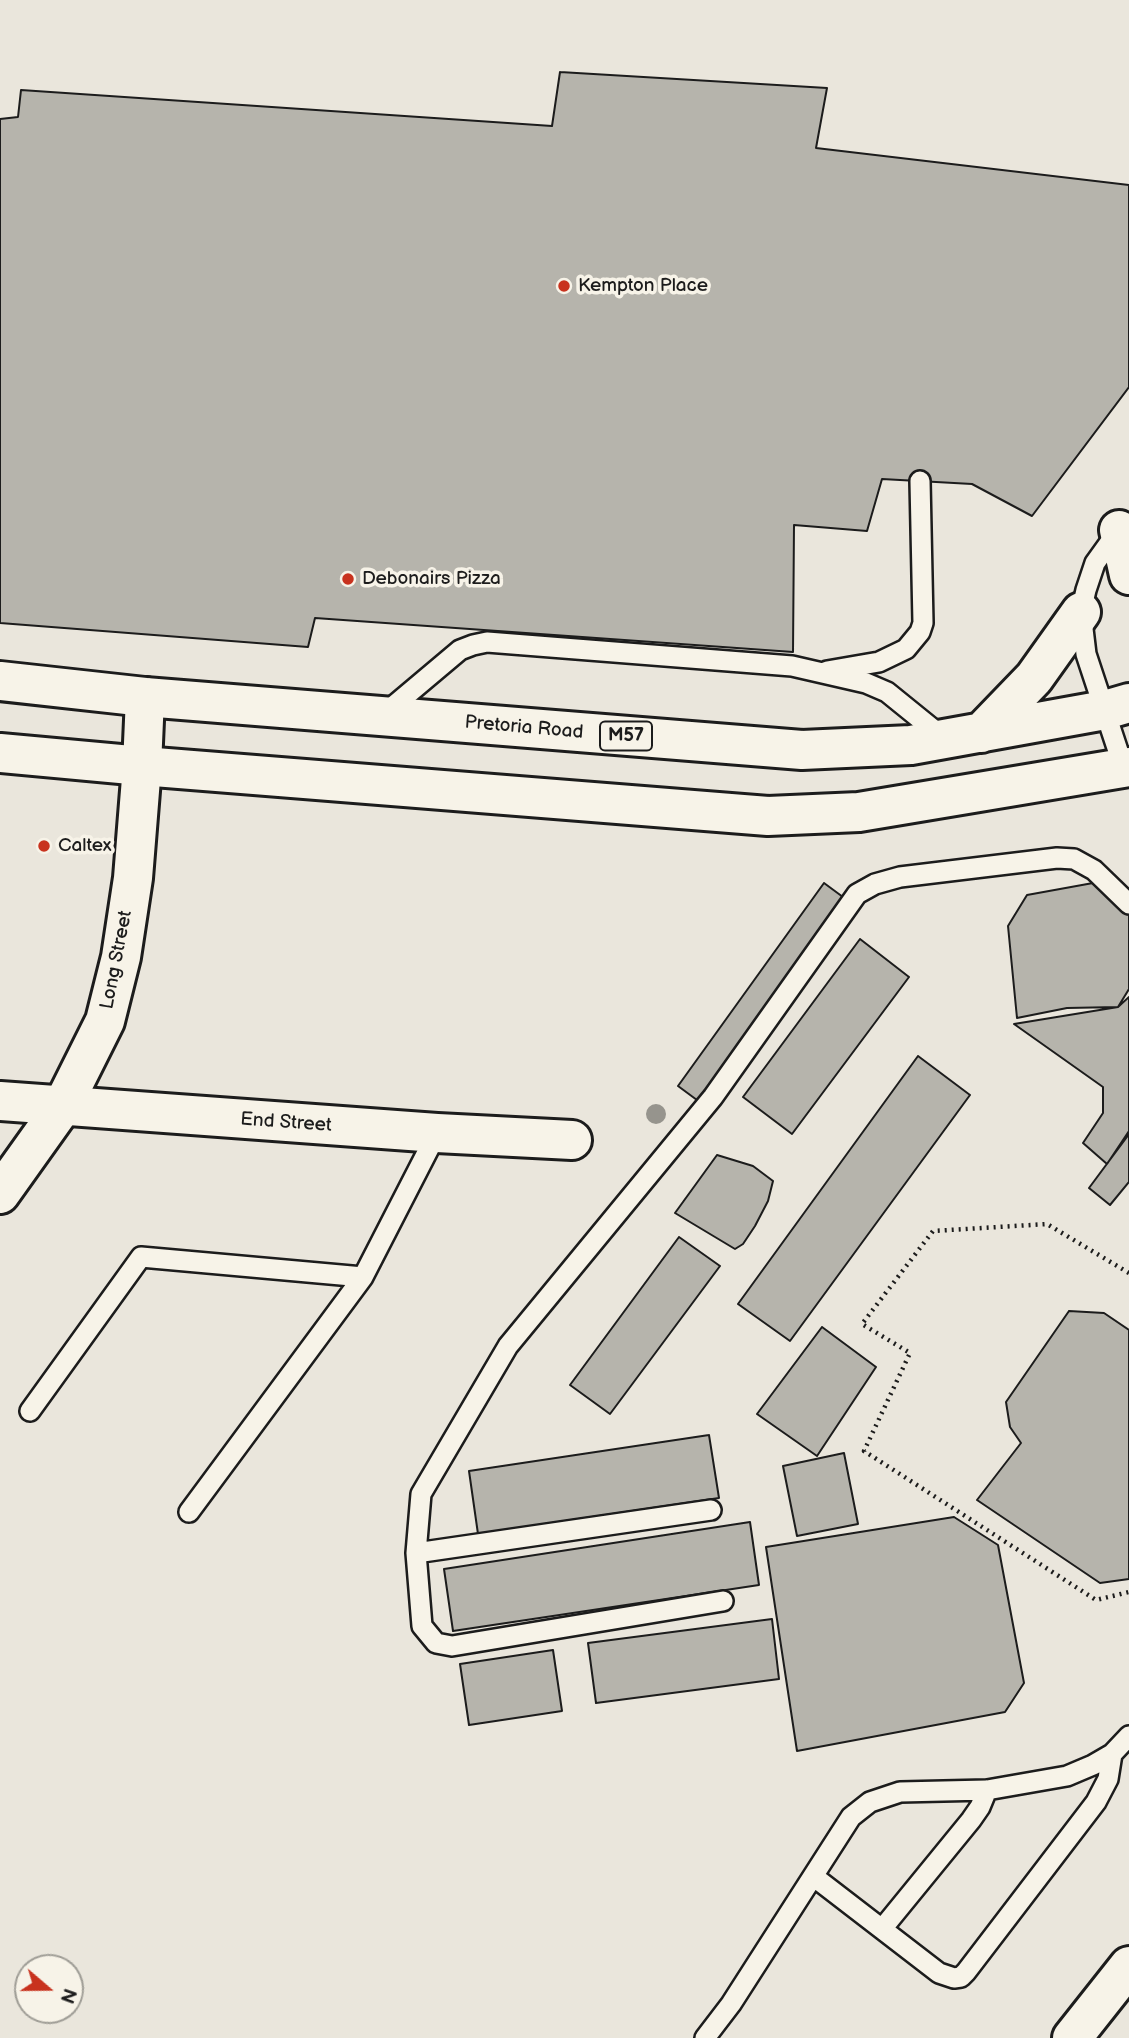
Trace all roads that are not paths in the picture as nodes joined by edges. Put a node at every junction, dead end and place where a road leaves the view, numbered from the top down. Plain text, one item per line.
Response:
1 (920, 481) dead end
2 (1124, 523) edge
3 (1129, 575) edge
4 (1081, 612) junction
5 (820, 672) junction
6 (0, 681) edge
7 (145, 697) junction
8 (1117, 707) edge
9 (380, 716) junction
10 (963, 736) junction
11 (0, 753) edge
12 (142, 766) junction
13 (1127, 770) edge
14 (1129, 904) edge
15 (0, 1101) edge
16 (62, 1107) junction
17 (437, 1133) junction
18 (572, 1140) dead end
19 (0, 1194) edge
20 (363, 1277) junction
21 (30, 1411) dead end
22 (711, 1510) dead end
23 (189, 1512) dead end
24 (416, 1553) junction
25 (723, 1601) dead end
26 (1129, 1736) edge
27 (1112, 1754) junction
28 (987, 1790) junction
29 (813, 1875) junction
30 (882, 1929) junction
31 (1129, 1966) edge
32 (705, 2038) edge
33 (1072, 2038) edge

1 - 5 lane
2 - 3 main road
2 - 4 lane
4 - 8 lane
4 - 10 main road
5 - 9 lane
5 - 10 lane
6 - 7 main road, Pretoria Road / M57
7 - 9 main road, Pretoria Road / M57
7 - 12 main road, Long Street
8 - 10 main road, Pretoria Road / M57
8 - 13 lane
9 - 10 main road, Pretoria Road / M57
11 - 12 main road
12 - 13 main road
12 - 16 main road, Long Street
14 - 24 lane
15 - 16 main road, End Street
16 - 17 main road, End Street
16 - 19 main road, Long Street
17 - 18 main road, End Street
17 - 20 lane
20 - 21 lane
20 - 23 lane
22 - 24 lane
24 - 25 lane
26 - 27 lane
27 - 28 lane
27 - 30 lane
28 - 29 lane
28 - 30 lane
29 - 30 lane
29 - 32 lane
31 - 33 main road

